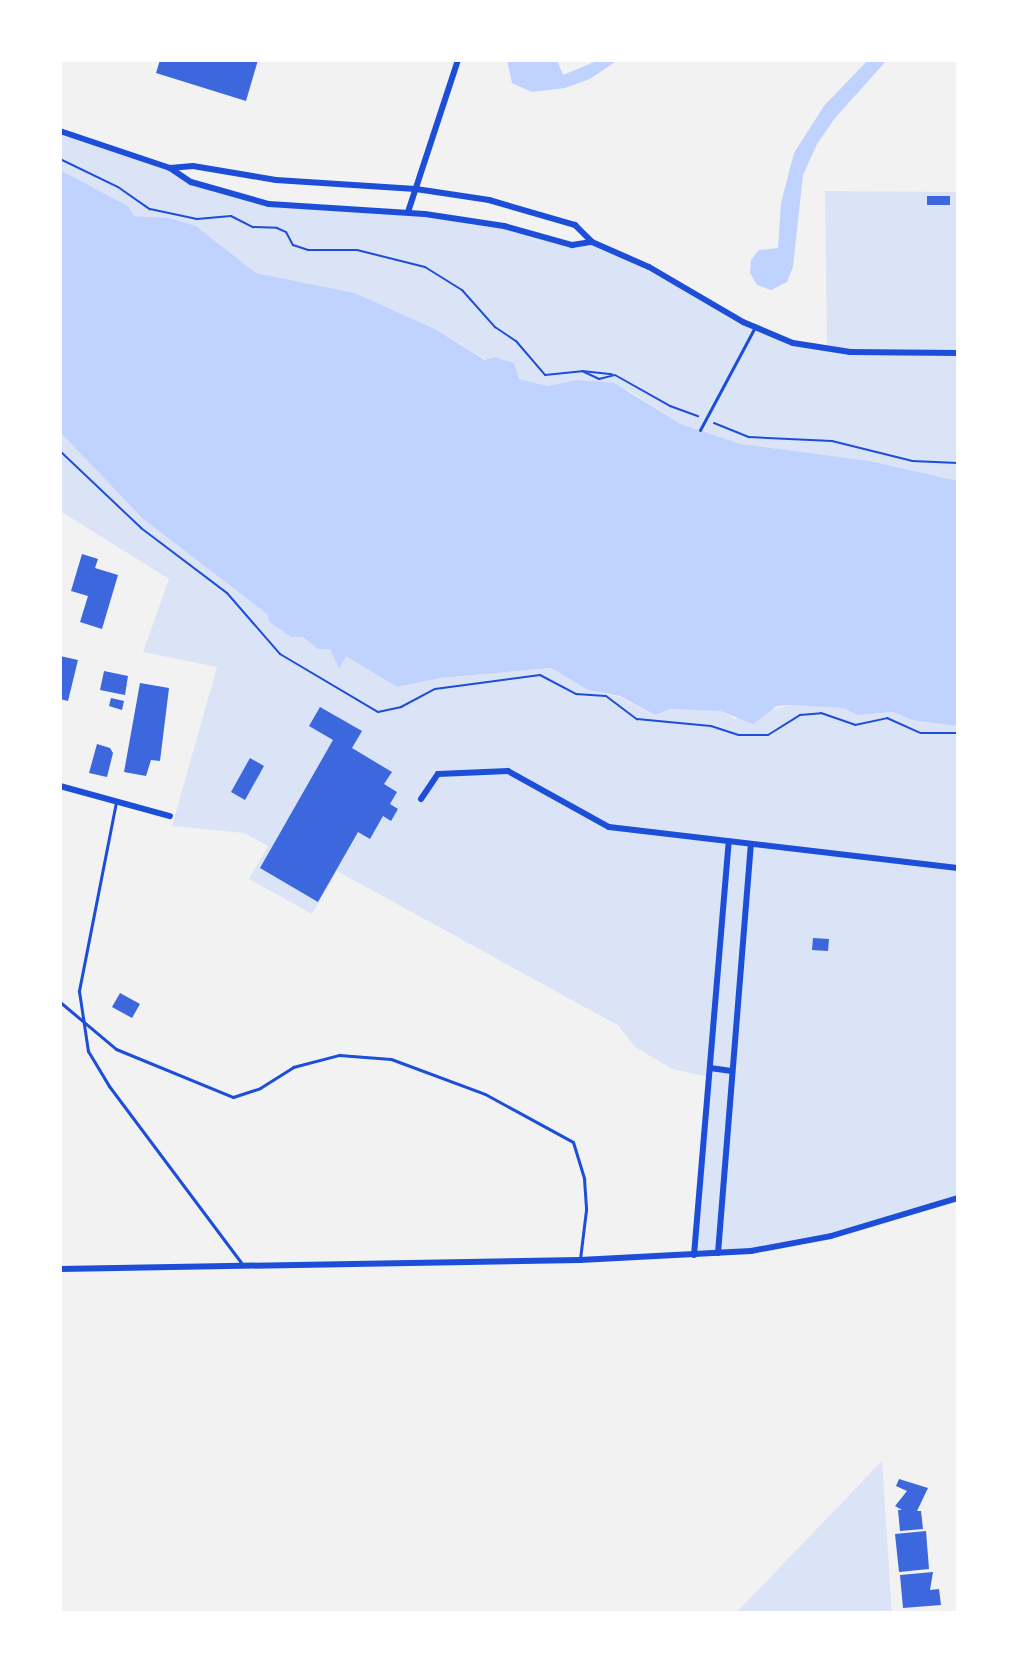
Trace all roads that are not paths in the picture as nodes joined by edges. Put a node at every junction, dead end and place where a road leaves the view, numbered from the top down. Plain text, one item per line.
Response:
1 (458, 60) edge
2 (60, 130) edge
3 (170, 168) junction
4 (416, 189) junction
5 (408, 212) junction
6 (592, 242) junction
7 (755, 327) junction
8 (958, 353) edge
9 (700, 430) dead end
10 (60, 786) edge
11 (421, 799) dead end
12 (116, 802) junction
13 (170, 816) dead end
14 (729, 841) junction
15 (751, 844) junction
16 (958, 868) edge
17 (60, 1002) edge
18 (83, 1023) junction
19 (710, 1068) junction
20 (732, 1071) junction
21 (958, 1198) edge
22 (717, 1253) junction
23 (694, 1255) junction
24 (580, 1260) junction
25 (244, 1266) junction
26 (60, 1269) edge

1 - 4 street
2 - 3 street
3 - 4 street
3 - 5 street
4 - 5 street
4 - 6 street
5 - 6 street
6 - 7 street
7 - 8 street
7 - 9 lane
10 - 12 street
11 - 14 street
12 - 13 street
12 - 18 lane
14 - 15 street
14 - 19 street
15 - 16 street
15 - 20 street
17 - 18 lane
18 - 24 lane
18 - 25 lane
19 - 20 street
19 - 23 street
20 - 22 street
21 - 22 street
22 - 23 street
23 - 24 street
24 - 25 street
25 - 26 street

